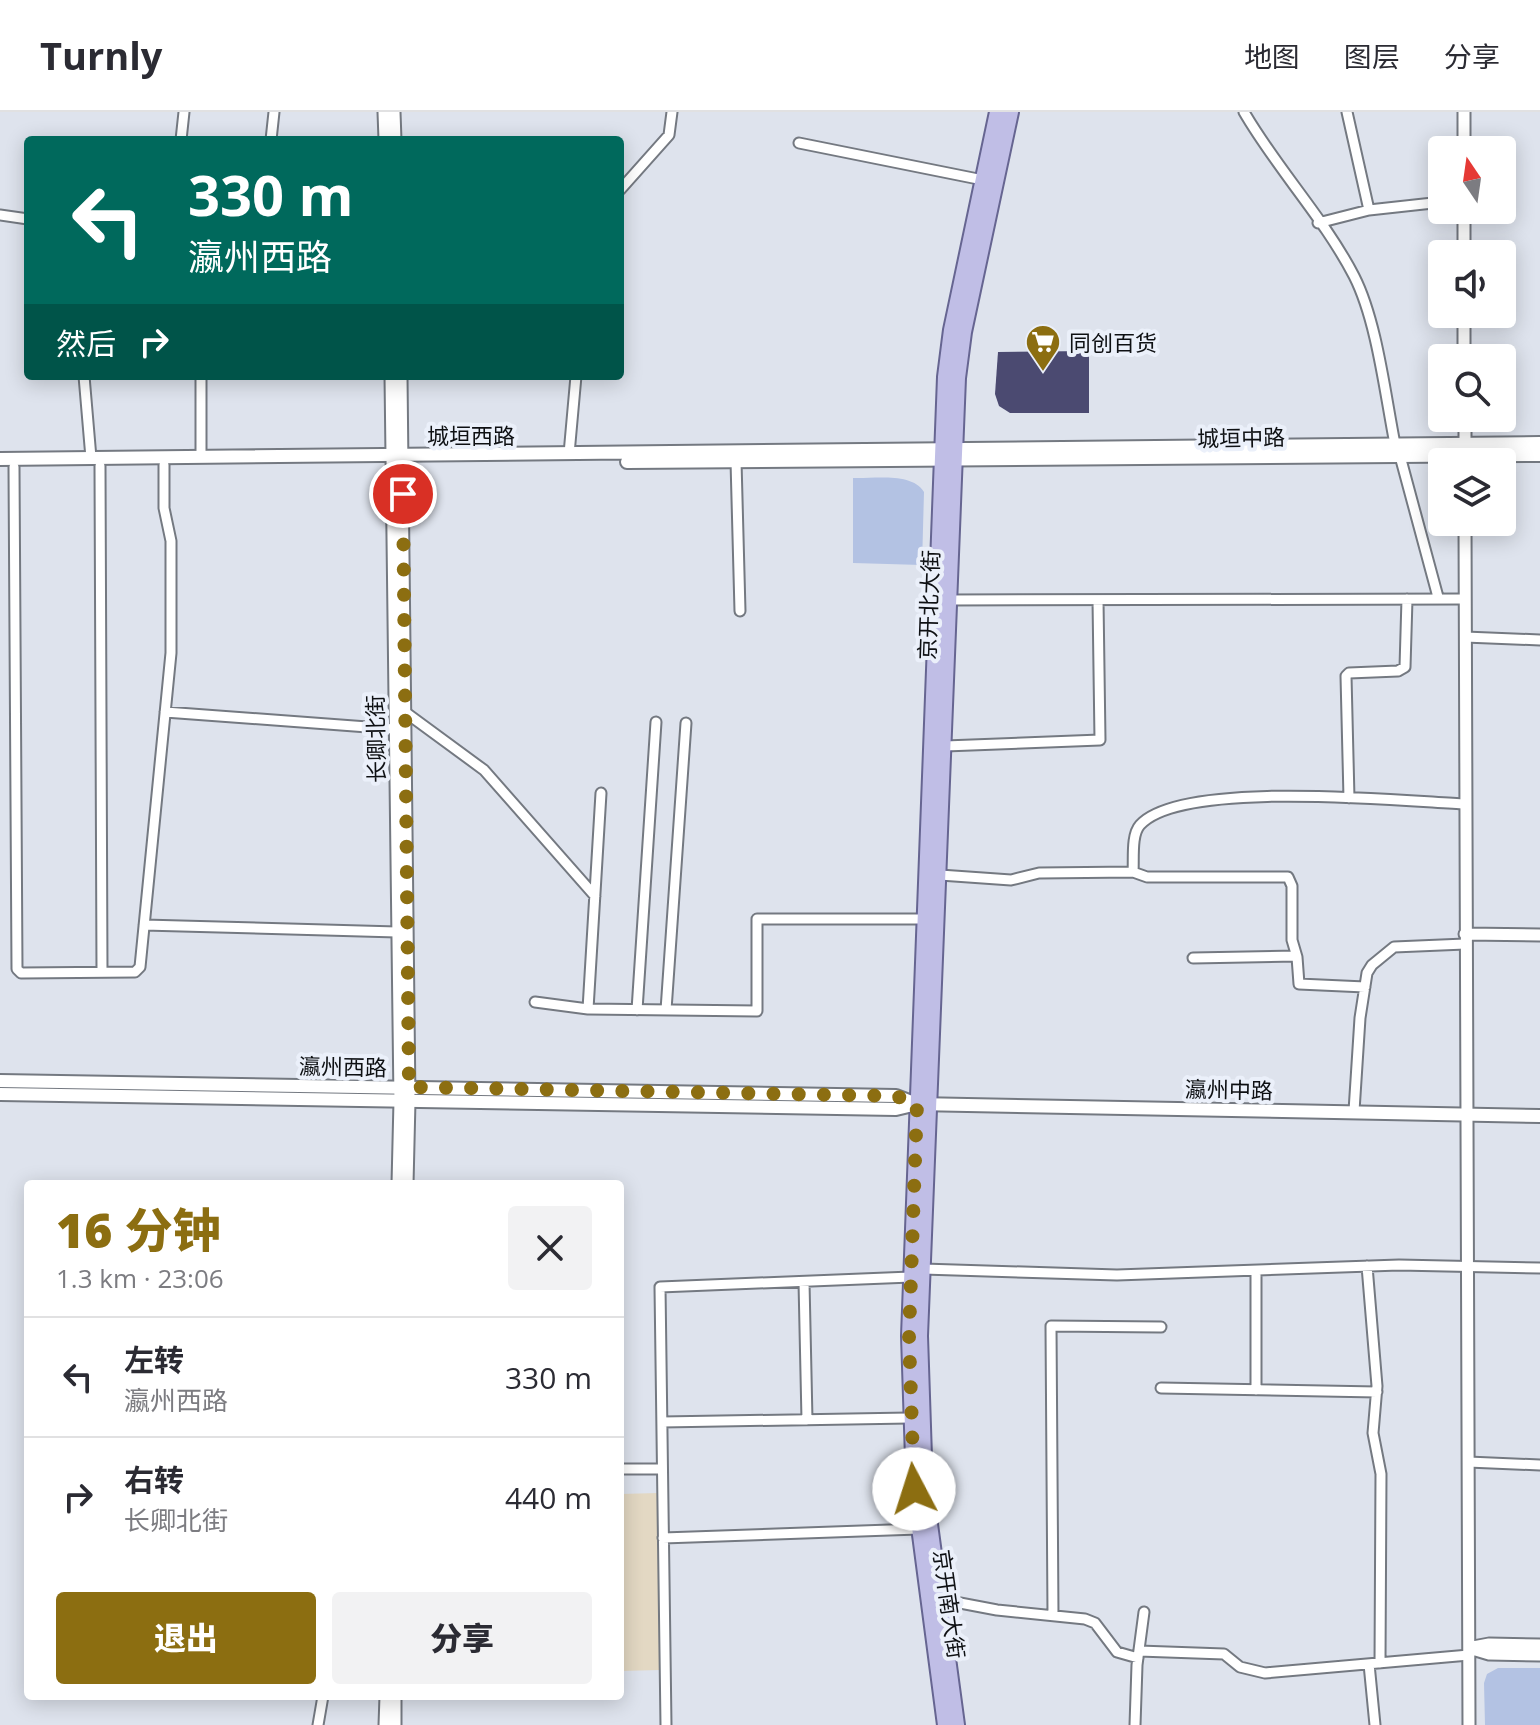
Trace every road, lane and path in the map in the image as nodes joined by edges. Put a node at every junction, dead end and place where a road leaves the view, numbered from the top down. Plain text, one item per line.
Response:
1 (184, 112) edge
2 (274, 112) edge
3 (384, 112) edge
4 (394, 112) edge
5 (672, 112) edge
6 (997, 112) edge
7 (1011, 112) edge
8 (1244, 112) edge
9 (1347, 112) edge
10 (1464, 112) edge
11 (181, 136) edge
12 (271, 136) edge
13 (385, 136) edge
14 (395, 136) edge
15 (1464, 136) edge
16 (799, 143) dead end
17 (983, 180) junction
18 (624, 186) edge
19 (1428, 204) edge
20 (1369, 210) junction
21 (0, 215) edge
22 (24, 218) edge
23 (1318, 223) junction
24 (85, 380) edge
25 (201, 380) edge
26 (391, 380) edge
27 (401, 380) edge
28 (576, 380) edge
29 (1540, 443) edge
30 (1506, 448) edge
31 (1398, 450) junction
32 (1428, 452) edge
33 (569, 454) junction
34 (948, 454) junction
35 (1516, 455) edge
36 (1540, 455) edge
37 (201, 457) junction
38 (0, 459) edge
39 (397, 459) junction
40 (736, 461) junction
41 (96, 462) junction
42 (164, 465) junction
43 (0, 467) edge
44 (14, 467) junction
45 (1465, 536) edge
46 (1438, 597) dead end
47 (1407, 599) junction
48 (1465, 599) junction
49 (950, 600) junction
50 (1098, 600) junction
51 (740, 611) dead end
52 (1465, 637) junction
53 (1540, 640) edge
54 (165, 712) junction
55 (405, 712) junction
56 (656, 722) dead end
57 (686, 723) dead end
58 (394, 729) junction
59 (945, 746) junction
60 (601, 793) dead end
61 (1349, 798) junction
62 (1465, 804) junction
63 (1133, 872) junction
64 (940, 875) junction
65 (595, 896) junction
66 (925, 919) junction
67 (144, 925) junction
68 (397, 932) junction
69 (1540, 935) edge
70 (1465, 939) junction
71 (1296, 956) junction
72 (1193, 958) dead end
73 (102, 972) junction
74 (1365, 987) junction
75 (535, 1002) dead end
76 (588, 1009) junction
77 (637, 1010) junction
78 (666, 1010) junction
79 (0, 1081) edge
80 (0, 1094) edge
81 (404, 1094) junction
82 (924, 1104) junction
83 (1354, 1111) junction
84 (1465, 1113) junction
85 (1540, 1116) edge
86 (398, 1180) edge
87 (407, 1180) edge
88 (1367, 1266) junction
89 (1466, 1266) junction
90 (1540, 1268) edge
91 (1256, 1271) junction
92 (917, 1273) junction
93 (804, 1282) junction
94 (1161, 1327) dead end
95 (1161, 1388) dead end
96 (1256, 1390) junction
97 (1377, 1392) junction
98 (909, 1418) junction
99 (807, 1420) junction
100 (662, 1422) junction
101 (1468, 1462) junction
102 (1540, 1465) edge
103 (624, 1469) edge
104 (662, 1469) junction
105 (918, 1529) junction
106 (663, 1538) junction
107 (939, 1599) junction
108 (1144, 1612) dead end
109 (1053, 1615) junction
110 (1540, 1645) edge
111 (1469, 1652) junction
112 (1138, 1654) junction
113 (1540, 1655) edge
114 (1374, 1664) junction
115 (322, 1700) edge
116 (386, 1700) edge
117 (395, 1700) edge
118 (318, 1725) edge
119 (385, 1725) edge
120 (395, 1725) edge
121 (666, 1725) edge
122 (945, 1725) edge
123 (957, 1725) edge
124 (1135, 1725) edge
125 (1375, 1725) edge
126 (1469, 1725) edge

1 - 11 street
2 - 12 street
3 - 13 street
4 - 14 street
5 - 18 street
6 - 17 main road, 京开北大街
7 - 34 main road, 京开北大街
8 - 23 street
9 - 20 street
10 - 15 street
16 - 17 street
17 - 34 main road, 京开北大街
19 - 20 street
20 - 23 street
21 - 22 street
23 - 31 street
24 - 41 street
25 - 37 street
26 - 39 street, 长卿北街
27 - 39 street, 长卿北街
28 - 33 street
29 - 30 main road, 城垣中路
31 - 32 main road, 城垣中路
31 - 34 main road, 城垣中路
31 - 46 street
33 - 34 main road, 城垣西路
33 - 39 main road, 城垣西路
34 - 40 main road, 城垣西路
34 - 49 main road, 京开北大街
34 - 66 main road, 京开北大街
35 - 36 main road, 城垣中路
37 - 39 main road, 城垣西路
37 - 41 main road, 城垣西路
38 - 41 main road, 城垣西路
39 - 40 main road, 城垣西路
39 - 42 main road, 城垣西路
39 - 55 street, 长卿北街
39 - 58 street, 长卿北街
40 - 51 street
41 - 42 main road, 城垣西路
41 - 44 main road, 城垣西路
41 - 73 street
42 - 54 street
43 - 44 main road, 城垣西路
44 - 73 street
45 - 48 street
47 - 48 street
47 - 50 street
47 - 61 street
48 - 52 street
49 - 50 street
49 - 59 main road, 京开北大街
50 - 59 street
52 - 53 street
52 - 62 street
54 - 58 street
54 - 67 street
55 - 65 street
55 - 81 street, 长卿北街
56 - 77 street
57 - 78 street
58 - 68 street, 长卿北街
59 - 64 main road, 京开北大街
60 - 65 street
61 - 62 street
61 - 63 street
62 - 70 street
63 - 64 street
63 - 71 street
64 - 82 main road, 京开北大街
65 - 76 street
66 - 78 street
66 - 82 main road, 京开北大街
67 - 68 street
67 - 73 street
68 - 81 street, 长卿北街
69 - 70 street
70 - 74 street
70 - 84 street
71 - 72 street
71 - 74 street
74 - 83 street
75 - 76 street
76 - 77 street
77 - 78 street
79 - 81 main road, 瀛州西路
80 - 81 main road, 瀛州西路
81 - 82 main road, 瀛州西路
81 - 86 street
81 - 87 street
82 - 83 main road, 瀛州中路
82 - 92 main road, 京开南大街
83 - 84 main road, 瀛州中路
84 - 85 main road, 瀛州中路
84 - 89 street
88 - 89 street
88 - 91 street
88 - 97 street
89 - 90 street
89 - 101 street
91 - 92 street
91 - 96 street
92 - 93 street
92 - 98 main road, 京开南大街
92 - 107 main road, 京开南大街
93 - 99 street
93 - 100 street
94 - 109 street
95 - 96 street
96 - 97 street
97 - 114 street
98 - 99 street
98 - 105 main road, 京开南大街
99 - 100 street
100 - 104 street
101 - 102 street
101 - 111 street
103 - 104 street
104 - 106 street
105 - 106 street
105 - 122 main road, 京开南大街
106 - 121 street
107 - 109 street
107 - 123 main road, 京开南大街
108 - 112 street
109 - 112 street
110 - 111 street
111 - 113 street
111 - 114 street
111 - 126 street
112 - 114 street
112 - 124 street
114 - 125 street
115 - 118 street
116 - 119 street
117 - 120 street

